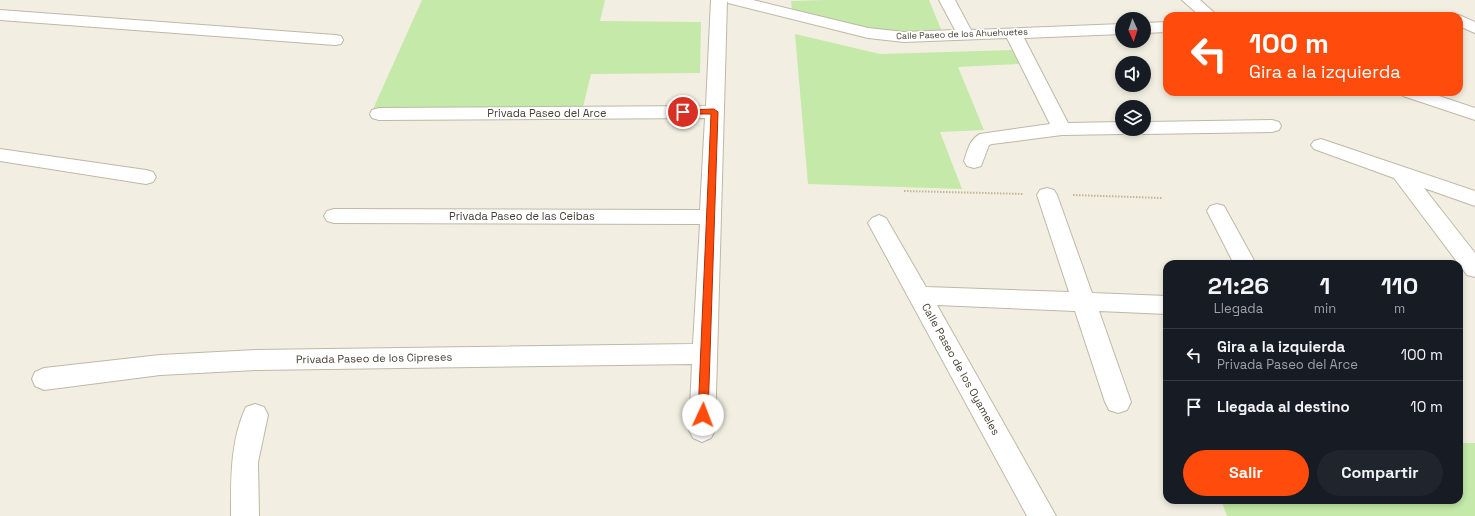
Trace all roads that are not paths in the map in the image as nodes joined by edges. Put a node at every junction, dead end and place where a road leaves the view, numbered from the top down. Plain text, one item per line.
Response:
1 (719, 0) edge
2 (734, 0) edge
3 (946, 0) edge
4 (1190, 0) edge
5 (1205, 12) edge
6 (0, 15) edge
7 (1475, 16) edge
8 (1463, 17) edge
9 (1463, 22) edge
10 (1163, 27) edge
11 (1151, 28) edge
12 (1475, 28) edge
13 (1115, 29) edge
14 (1013, 33) junction
15 (966, 35) junction
16 (335, 40) dead end
17 (1421, 96) edge
18 (714, 112) junction
19 (379, 114) dead end
20 (1475, 114) edge
21 (1272, 126) dead end
22 (1115, 128) edge
23 (1151, 128) edge
24 (1062, 129) junction
25 (1321, 145) dead end
26 (0, 155) edge
27 (974, 161) dead end
28 (1401, 173) junction
29 (146, 177) dead end
30 (1047, 195) dead end
31 (1475, 199) edge
32 (1217, 211) dead end
33 (334, 216) dead end
34 (710, 217) junction
35 (879, 223) dead end
36 (1244, 260) edge
37 (1475, 269) edge
38 (921, 296) junction
39 (1084, 302) junction
40 (1163, 305) edge
41 (705, 354) junction
42 (44, 379) dead end
43 (1118, 402) dead end
44 (255, 415) dead end
45 (702, 430) dead end
46 (245, 516) edge
47 (1042, 516) edge

1 - 18 street
2 - 15 street, Calle Paseo de los Ahuehuetes
3 - 15 street
4 - 5 street
6 - 16 street
7 - 8 street
9 - 12 street
10 - 11 street
13 - 14 street, Calle Paseo de los Ahuehuetes
14 - 15 street, Calle Paseo de los Ahuehuetes
14 - 24 street
17 - 20 street
18 - 19 street, Privada Paseo del Arce
18 - 34 street
21 - 23 street
22 - 24 street
24 - 27 street
25 - 28 street
26 - 29 street
28 - 31 street
28 - 37 street
30 - 39 street
32 - 36 street
33 - 34 street, Privada Paseo de las Ceibas
34 - 41 street
35 - 38 street, Calle Paseo de los Oyameles
38 - 39 street
38 - 47 street, Calle Paseo de los Oyameles
39 - 40 street
39 - 43 street
41 - 42 street, Privada Paseo de los Cipreses
41 - 45 street
44 - 46 street

